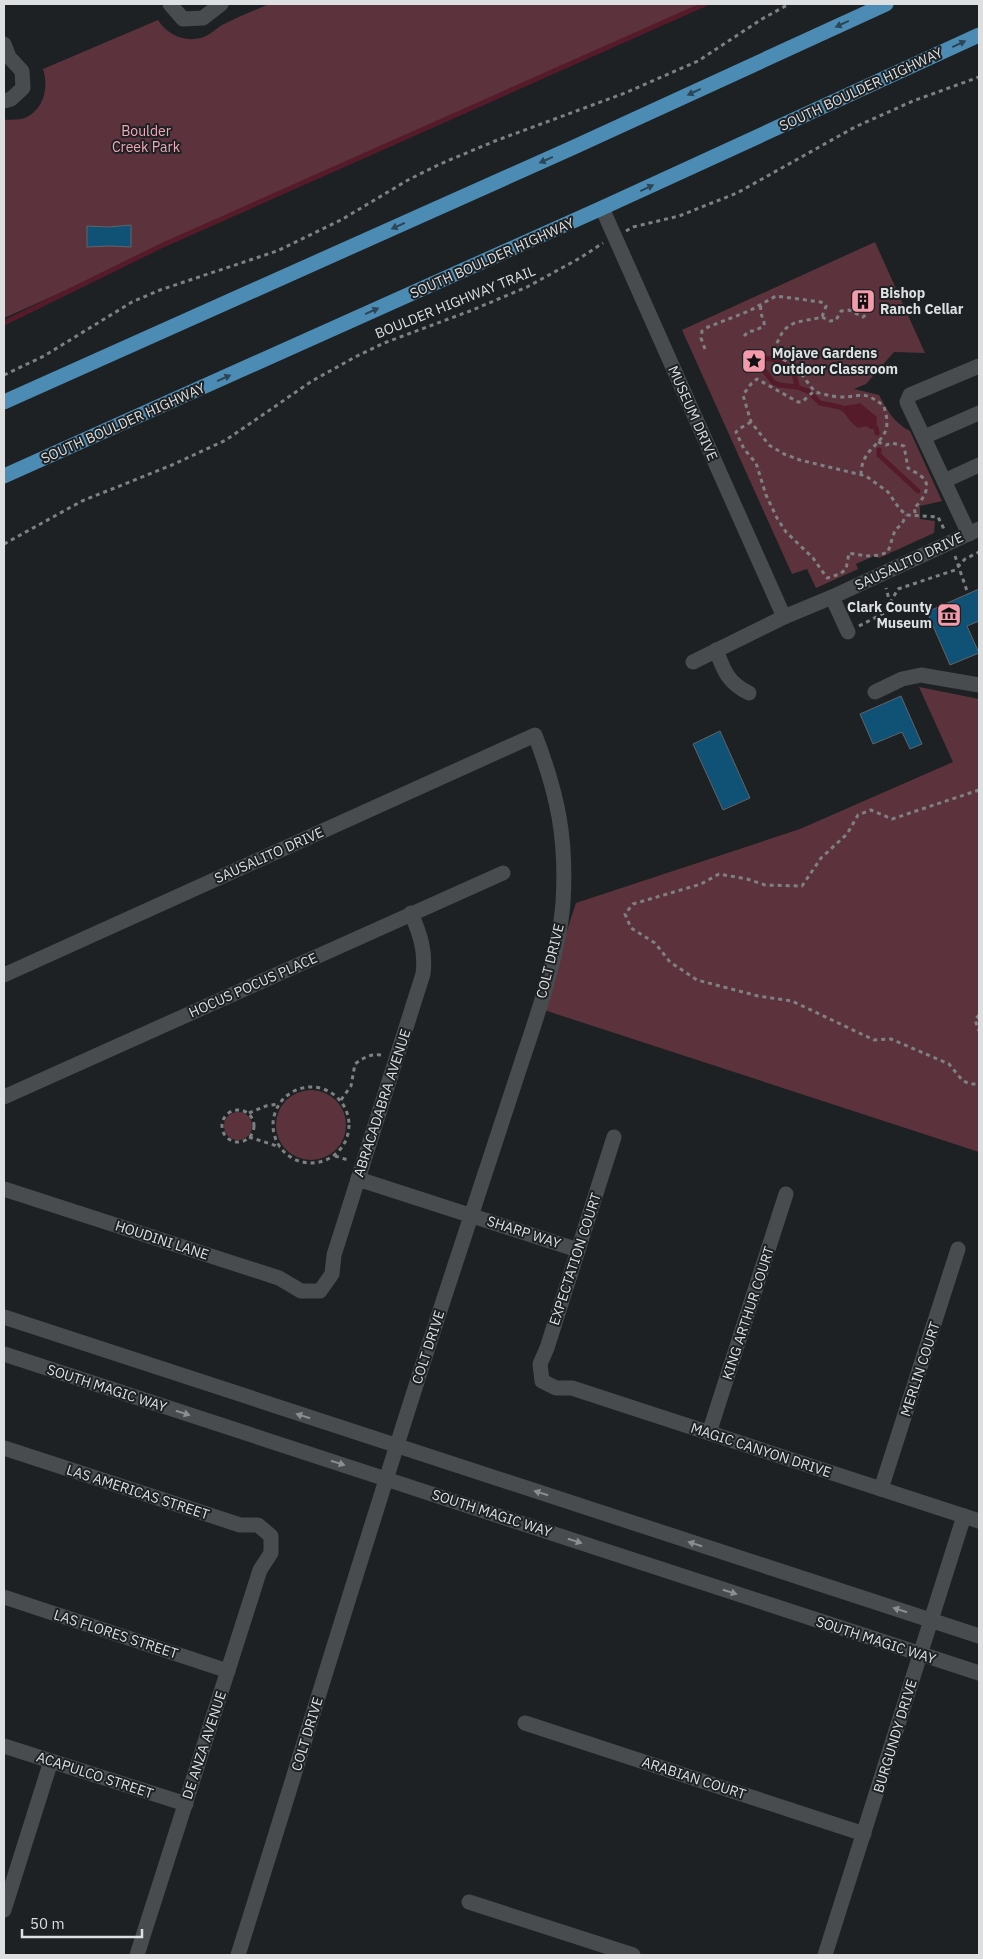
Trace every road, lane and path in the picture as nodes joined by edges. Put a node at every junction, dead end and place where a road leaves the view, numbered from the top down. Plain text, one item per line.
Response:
1 (170, 4) edge
2 (221, 4) edge
3 (789, 4) edge
4 (886, 4) edge
5 (979, 35) edge
6 (4, 44) edge
7 (979, 77) edge
8 (4, 101) edge
9 (602, 208) junction
10 (616, 236) junction
11 (762, 304) junction
12 (868, 313) dead end
13 (822, 317) junction
14 (744, 336) dead end
15 (705, 349) dead end
16 (979, 366) edge
17 (4, 374) edge
18 (814, 392) junction
19 (4, 402) edge
20 (979, 413) edge
21 (751, 422) junction
22 (924, 437) junction
23 (878, 442) junction
24 (979, 465) edge
25 (861, 475) junction
26 (4, 476) edge
27 (944, 481) junction
28 (906, 515) junction
29 (916, 516) junction
30 (974, 531) edge
31 (945, 532) dead end
32 (4, 544) edge
33 (953, 551) dead end
34 (979, 552) edge
35 (958, 564) junction
36 (880, 574) junction
37 (968, 594) dead end
38 (832, 597) junction
39 (890, 603) junction
40 (784, 617) junction
41 (848, 632) joint
42 (716, 650) junction
43 (693, 662) dead end
44 (979, 685) edge
45 (875, 692) dead end
46 (749, 693) dead end
47 (535, 735) joint
48 (979, 790) edge
49 (503, 873) dead end
50 (411, 913) junction
51 (4, 975) edge
52 (979, 1015) edge
53 (979, 1031) edge
54 (382, 1055) dead end
55 (979, 1084) edge
56 (4, 1097) edge
57 (341, 1101) junction
58 (279, 1104) junction
59 (248, 1113) junction
60 (249, 1137) junction
61 (614, 1137) dead end
62 (280, 1147) junction
63 (334, 1156) junction
64 (348, 1160) dead end
65 (358, 1179) junction
66 (4, 1189) edge
67 (786, 1194) dead end
68 (471, 1215) junction
69 (958, 1249) dead end
70 (578, 1250) junction
71 (320, 1291) joint
72 (4, 1317) edge
73 (4, 1354) edge
74 (542, 1381) joint
75 (710, 1433) junction
76 (396, 1445) junction
77 (4, 1448) edge
78 (386, 1479) junction
79 (882, 1489) junction
80 (964, 1516) junction
81 (979, 1522) edge
82 (271, 1536) joint
83 (4, 1597) edge
84 (931, 1620) junction
85 (979, 1636) edge
86 (920, 1654) junction
87 (228, 1671) junction
88 (979, 1674) edge
89 (524, 1723) dead end
90 (4, 1746) edge
91 (51, 1761) junction
92 (186, 1804) junction
93 (864, 1834) junction
94 (469, 1902) dead end
95 (4, 1910) edge
96 (137, 1955) edge
97 (238, 1955) edge
98 (633, 1955) edge
99 (825, 1955) edge

1 - 2 street
3 - 17 path
4 -> 19 main road
9 -> 5 main road, SOUTH BOULDER HIGHWAY
6 - 8 street
7 - 10 path, BOULDER HIGHWAY TRAIL
9 - 10 street, MUSEUM DRIVE
26 -> 9 main road, SOUTH BOULDER HIGHWAY
10 - 32 path, BOULDER HIGHWAY TRAIL
10 - 40 street, MUSEUM DRIVE
11 - 13 path
11 - 14 path
11 - 15 path
12 - 13 path
13 - 18 path
16 - 22 street
18 - 21 path
18 - 23 path
20 - 22 street
21 - 25 path
21 - 28 path
22 - 27 street
23 - 25 path
23 - 29 path
24 - 27 street
25 - 28 path
27 - 30 street
28 - 29 path
29 - 31 path
30 - 36 street, SAUSALITO DRIVE
33 - 35 path
34 - 35 path
35 - 37 path
35 - 39 path
36 - 38 street, SAUSALITO DRIVE
36 - 39 path
38 - 40 street, SAUSALITO DRIVE
38 - 41 street
39 - 41 path
40 - 42 street, SAUSALITO DRIVE
42 - 43 street, SAUSALITO DRIVE
42 - 46 street
44 - 45 street
47 - 51 street, SAUSALITO DRIVE
47 - 68 street, COLT DRIVE
48 - 55 path
49 - 50 street, HOCUS POCUS PLACE
50 - 56 street, HOCUS POCUS PLACE
50 - 65 street, ABRACADABRA AVENUE
52 - 53 path
54 - 57 path
57 - 58 path
57 - 63 path
58 - 59 path
58 - 62 path
59 - 60 path
59 - 60 path
60 - 62 path
61 - 70 street, EXPECTATION COURT
62 - 63 path
63 - 64 path
65 - 68 street, SHARP WAY
65 - 71 street, ABRACADABRA AVENUE
66 - 71 street, HOUDINI LANE
67 - 75 street, KING ARTHUR COURT
68 - 70 street, SHARP WAY
68 - 76 street, COLT DRIVE
69 - 79 street, MERLIN COURT
70 - 74 street, EXPECTATION COURT
76 -> 72 street
73 -> 78 street, SOUTH MAGIC WAY
74 - 75 street, MAGIC CANYON DRIVE
75 - 79 street, MAGIC CANYON DRIVE
76 - 78 street, COLT DRIVE
84 -> 76 street
77 - 82 street, LAS AMERICAS STREET
78 -> 86 street, SOUTH MAGIC WAY
78 - 97 street, COLT DRIVE
79 - 80 street, MAGIC CANYON DRIVE
80 - 81 street, MAGIC CANYON DRIVE
80 - 84 street, BURGUNDY DRIVE
82 - 87 street, DE ANZA AVENUE
83 - 87 street, LAS FLORES STREET
84 - 85 street
84 - 86 street, BURGUNDY DRIVE
86 - 88 street, SOUTH MAGIC WAY
86 - 93 street, BURGUNDY DRIVE
87 - 92 street, DE ANZA AVENUE
89 - 93 street, ARABIAN COURT
90 - 91 street, ACAPULCO STREET
91 - 92 street, ACAPULCO STREET
91 - 95 street
92 - 96 street, DE ANZA AVENUE
93 - 99 street, BURGUNDY DRIVE
94 - 98 street

